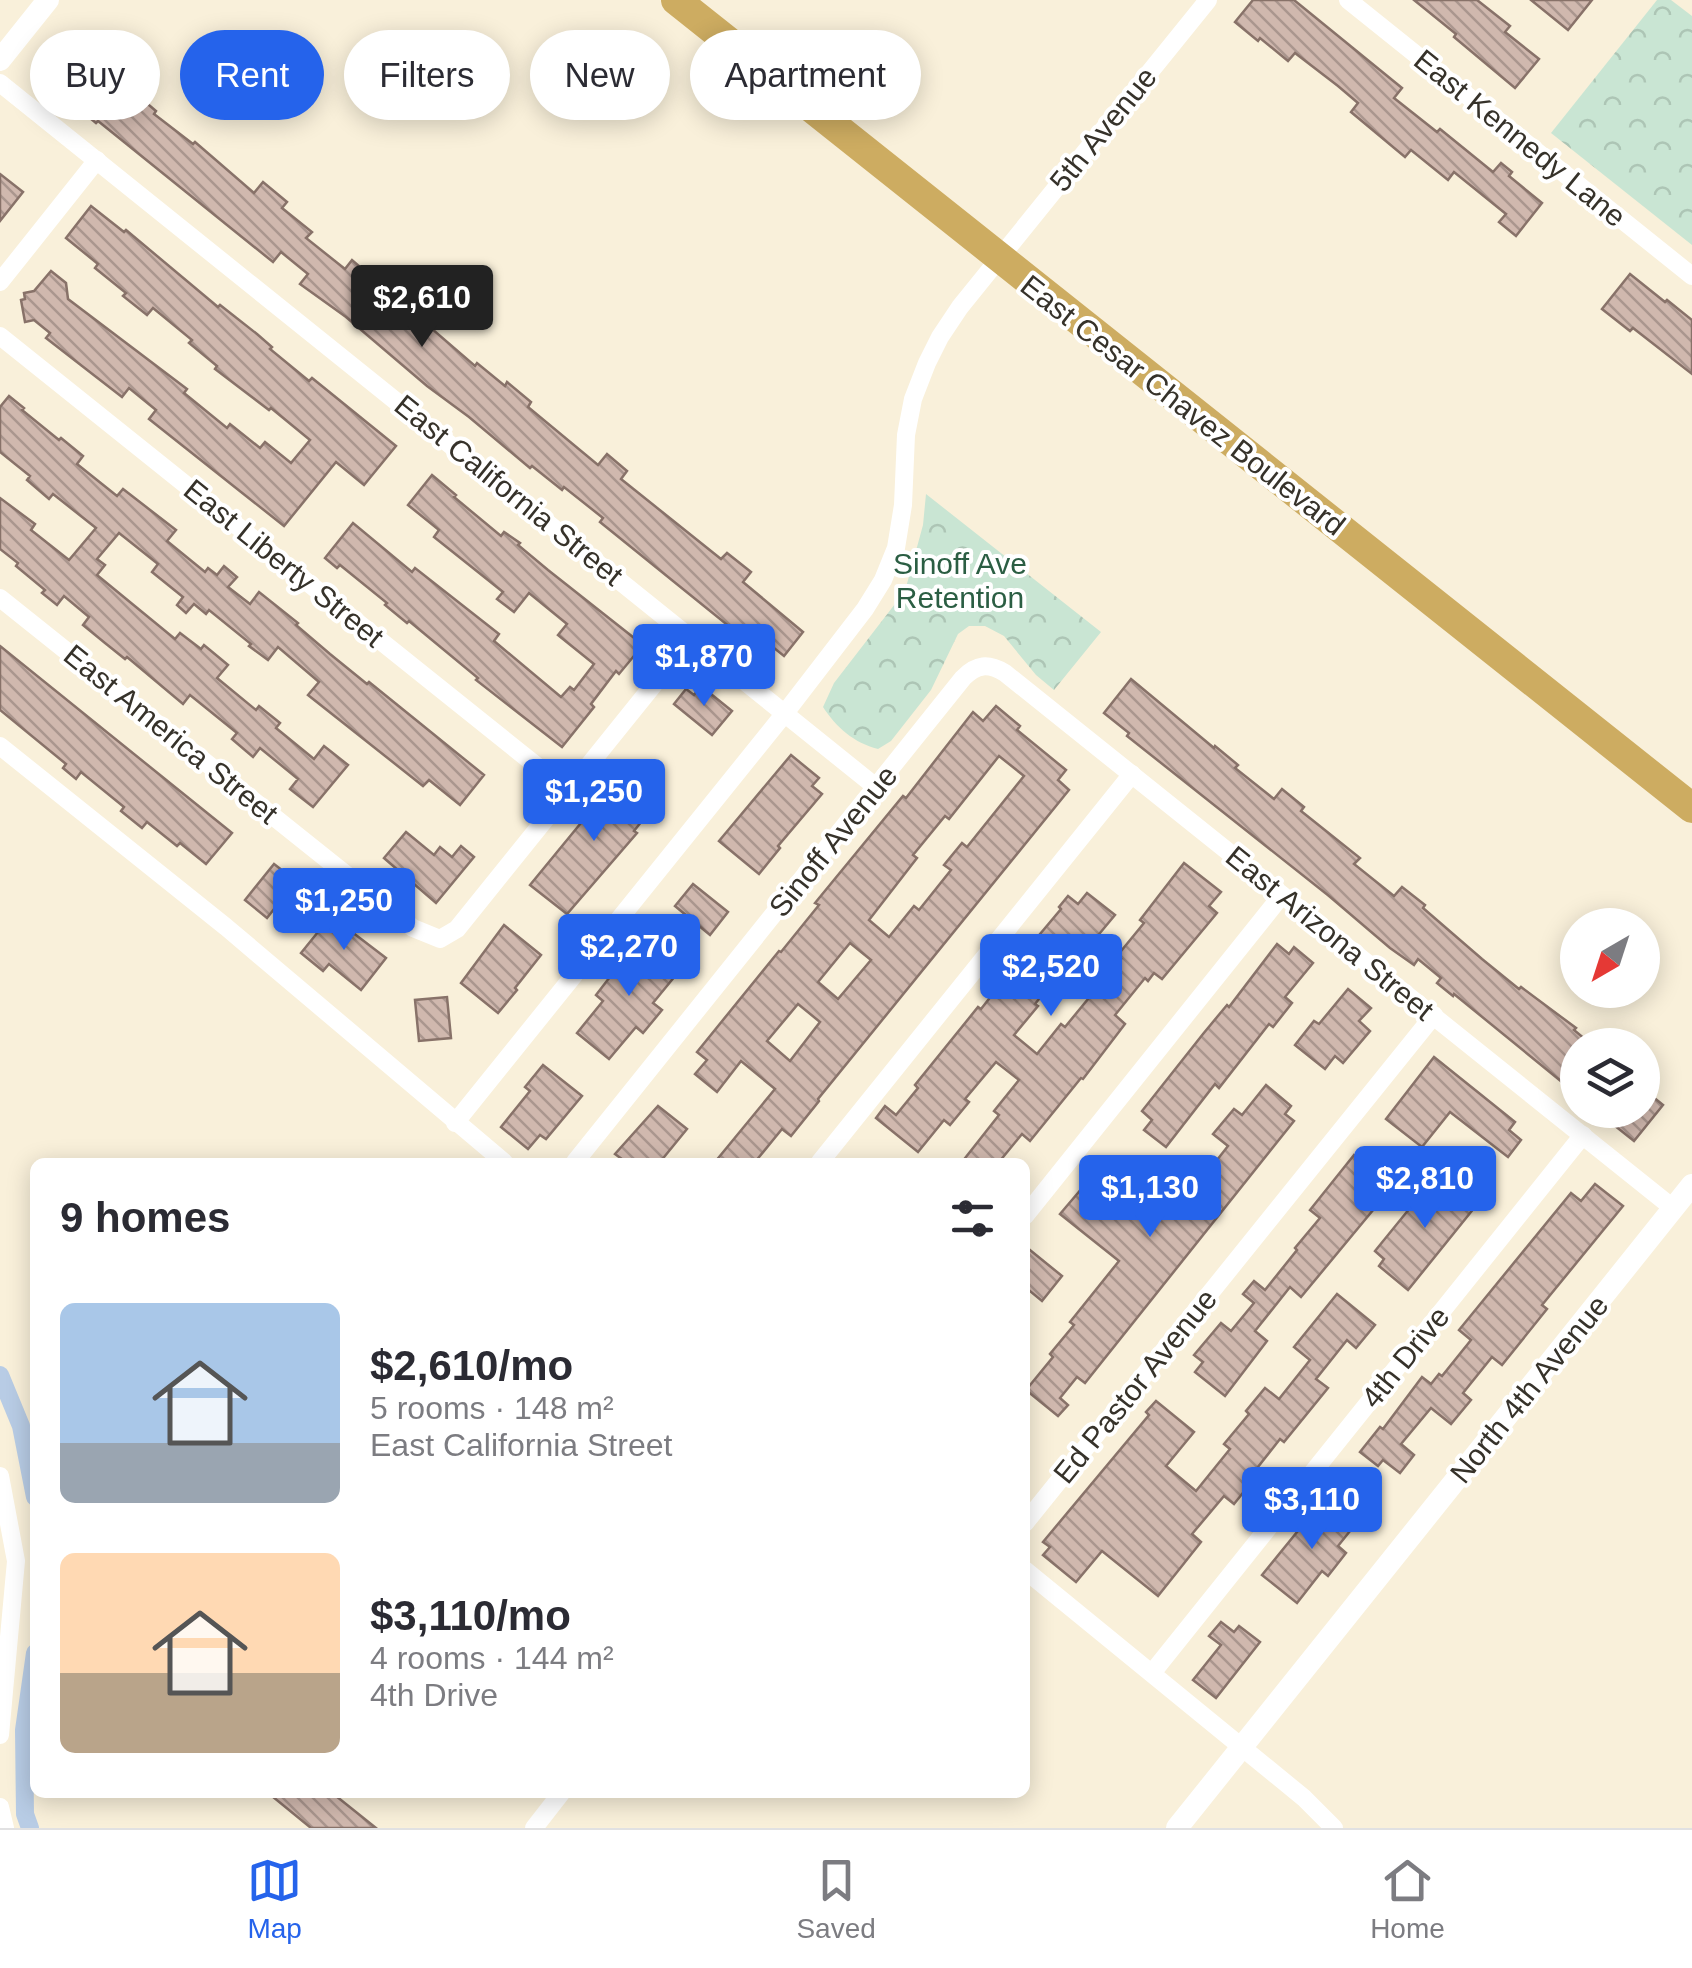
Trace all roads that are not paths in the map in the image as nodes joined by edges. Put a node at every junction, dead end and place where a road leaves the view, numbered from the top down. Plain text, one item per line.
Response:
1 (48, 0) edge
2 (676, 0) edge
3 (1208, 0) edge
4 (1348, 0) edge
5 (0, 60) edge
6 (0, 84) edge
7 (97, 160) junction
8 (999, 259) junction
9 (1692, 276) edge
10 (0, 282) edge
11 (0, 336) edge
12 (0, 598) edge
13 (692, 637) junction
14 (983, 665) joint
15 (785, 713) junction
16 (0, 746) edge
17 (1132, 774) junction
18 (876, 787) junction
19 (568, 791) junction
20 (1692, 808) edge
21 (1282, 894) junction
22 (1434, 1015) junction
23 (456, 1123) junction
24 (1583, 1135) junction
25 (499, 1158) edge
26 (579, 1158) edge
27 (823, 1158) edge
28 (1692, 1185) edge
29 (1674, 1208) junction
30 (1030, 1210) edge
31 (0, 1476) edge
32 (1030, 1518) edge
33 (1030, 1574) edge
34 (1152, 1673) junction
35 (0, 1734) edge
36 (1242, 1747) junction
37 (557, 1798) edge
38 (0, 1807) edge
39 (5, 1828) edge
40 (534, 1828) edge
41 (1178, 1828) edge
42 (1334, 1828) edge

1 - 5 street
2 - 8 highway, East Cesar Chavez Boulevard
3 - 8 street, 5th Avenue
4 - 9 street, East Kennedy Lane
6 - 7 street, East California Street
7 - 10 street
7 - 13 street, East California Street
8 - 15 street, 5th Avenue
8 - 20 highway, East Cesar Chavez Boulevard
11 - 19 street, East Liberty Street
12 - 19 street, East America Street
13 - 15 street, East California Street
13 - 19 street
14 - 17 street, East Arizona Street
14 - 18 street, Sinoff Avenue
15 - 18 street, East California Street
15 - 23 street, 5th Avenue
16 - 23 street
17 - 21 street, East Arizona Street
17 - 27 street
18 - 26 street, Sinoff Avenue
21 - 22 street, East Arizona Street
21 - 30 street
22 - 24 street, East Arizona Street
22 - 32 street, Ed Pastor Avenue
23 - 25 street
24 - 29 street, East Arizona Street
24 - 34 street, 4th Drive
28 - 29 street, North 4th Avenue
29 - 36 street, North 4th Avenue
31 - 35 street
33 - 34 street
34 - 36 street
36 - 41 street, North 4th Avenue
36 - 42 street
37 - 40 street
38 - 39 street

